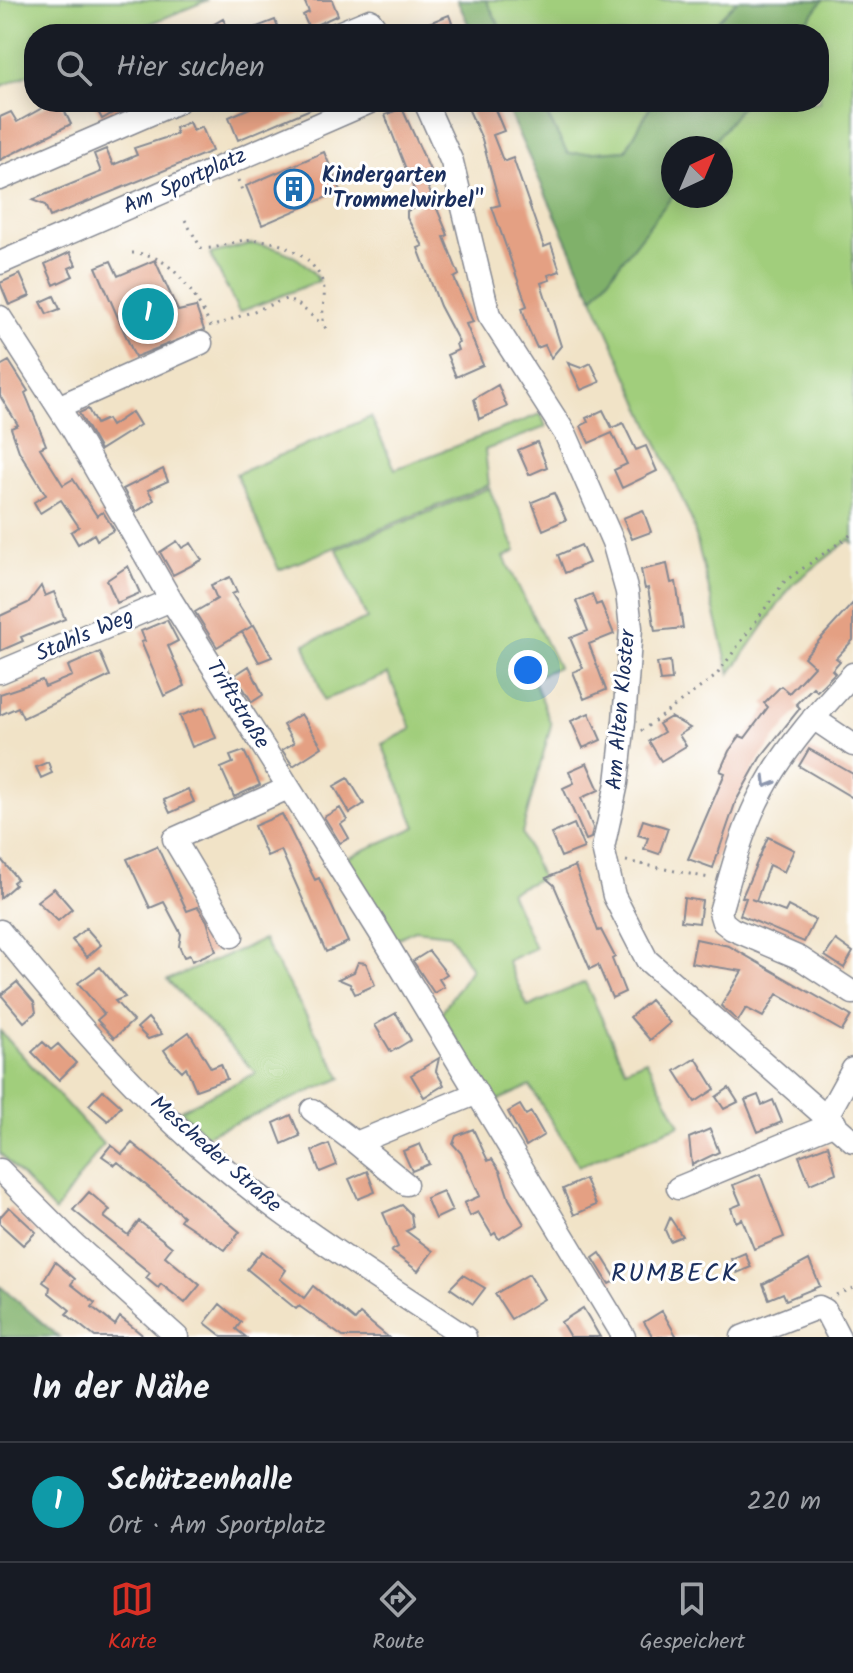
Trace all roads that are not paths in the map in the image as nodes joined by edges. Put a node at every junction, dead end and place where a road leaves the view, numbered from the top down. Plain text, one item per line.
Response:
1 (155, 112) edge
2 (347, 112) edge
3 (430, 112) edge
4 (0, 179) edge
5 (0, 263) edge
6 (0, 317) edge
7 (201, 343) dead end
8 (58, 407) junction
9 (171, 600) junction
10 (0, 672) edge
11 (853, 674) edge
12 (813, 718) junction
13 (853, 745) edge
14 (288, 788) junction
15 (0, 931) edge
16 (232, 936) dead end
17 (853, 993) edge
18 (853, 1069) edge
19 (475, 1094) junction
20 (312, 1110) dead end
21 (831, 1120) junction
22 (853, 1141) edge
23 (356, 1143) junction
24 (0, 1170) edge
25 (406, 1184) dead end
26 (678, 1188) dead end
27 (177, 1337) edge
28 (465, 1337) edge
29 (624, 1337) edge
30 (742, 1337) edge
31 (839, 1337) edge

1 - 4 street
2 - 5 street, Am Sportplatz
3 - 21 street, Am Alten Kloster
6 - 8 street, Triftstraße
7 - 8 street
8 - 9 street, Triftstraße
9 - 10 street, Stahls Weg
9 - 14 street, Triftstraße
11 - 12 street
12 - 13 street
12 -> 17 street
14 - 16 street
14 - 19 street, Triftstraße
15 - 28 street, Mescheder Straße
18 - 21 street
19 - 23 street
19 - 29 street, Triftstraße
20 - 23 street
21 - 22 street, Am Alten Kloster
21 - 26 street
23 - 25 street
24 - 27 street
30 - 31 street

